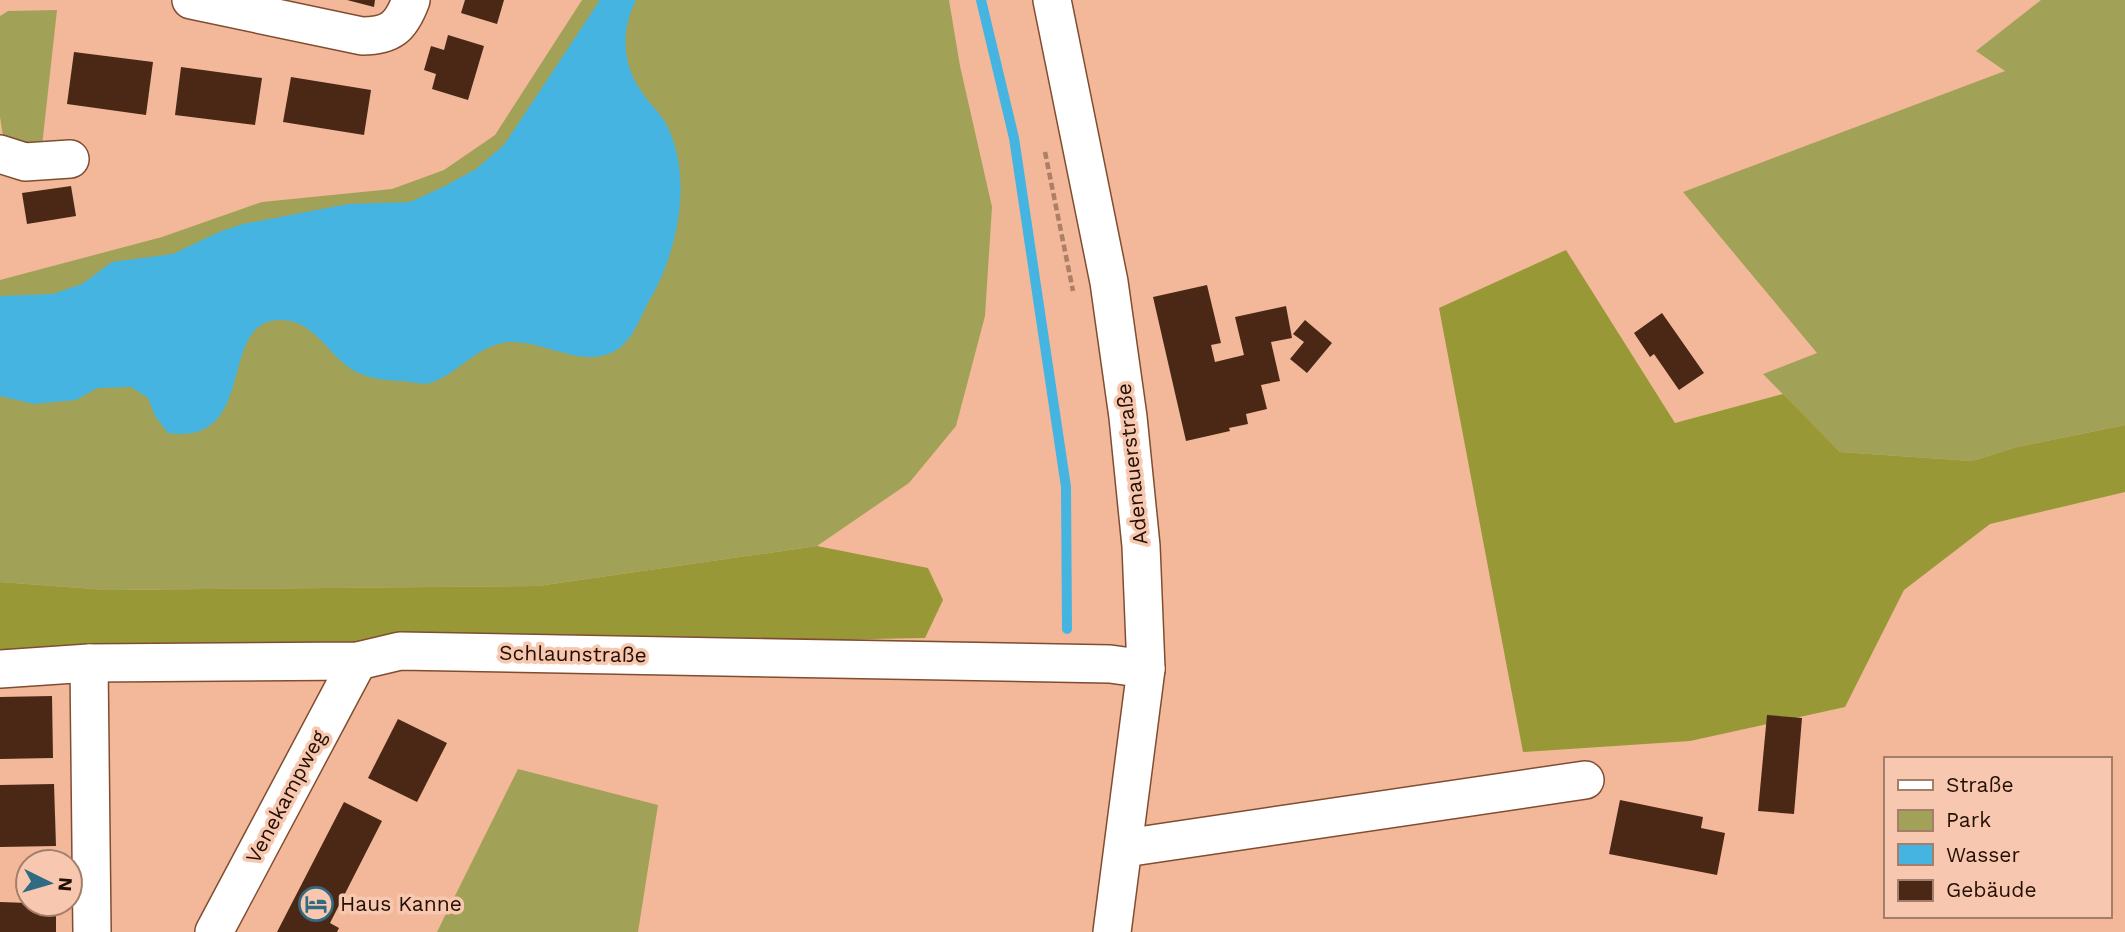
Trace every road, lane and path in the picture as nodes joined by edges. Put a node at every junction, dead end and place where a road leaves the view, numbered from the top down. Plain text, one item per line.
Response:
1 (191, 0) edge
2 (411, 0) edge
3 (1052, 0) edge
4 (1044, 150) dead end
5 (0, 154) edge
6 (70, 159) dead end
7 (1073, 295) dead end
8 (358, 661) junction
9 (89, 663) junction
10 (0, 668) edge
11 (1146, 670) junction
12 (1586, 780) dead end
13 (1125, 848) junction
14 (92, 932) edge
15 (214, 932) edge
16 (1112, 932) edge

1 - 2 street
3 - 11 street, Adenauerstraße
4 - 7 path
5 - 6 street
8 - 9 street, Schlaunstraße
8 - 11 street, Schlaunstraße
8 - 15 street, Venekampweg
9 - 10 street, Schlaunstraße
9 - 14 street
11 - 13 street, Adenauerstraße
12 - 13 street
13 - 16 street, Adenauerstraße

